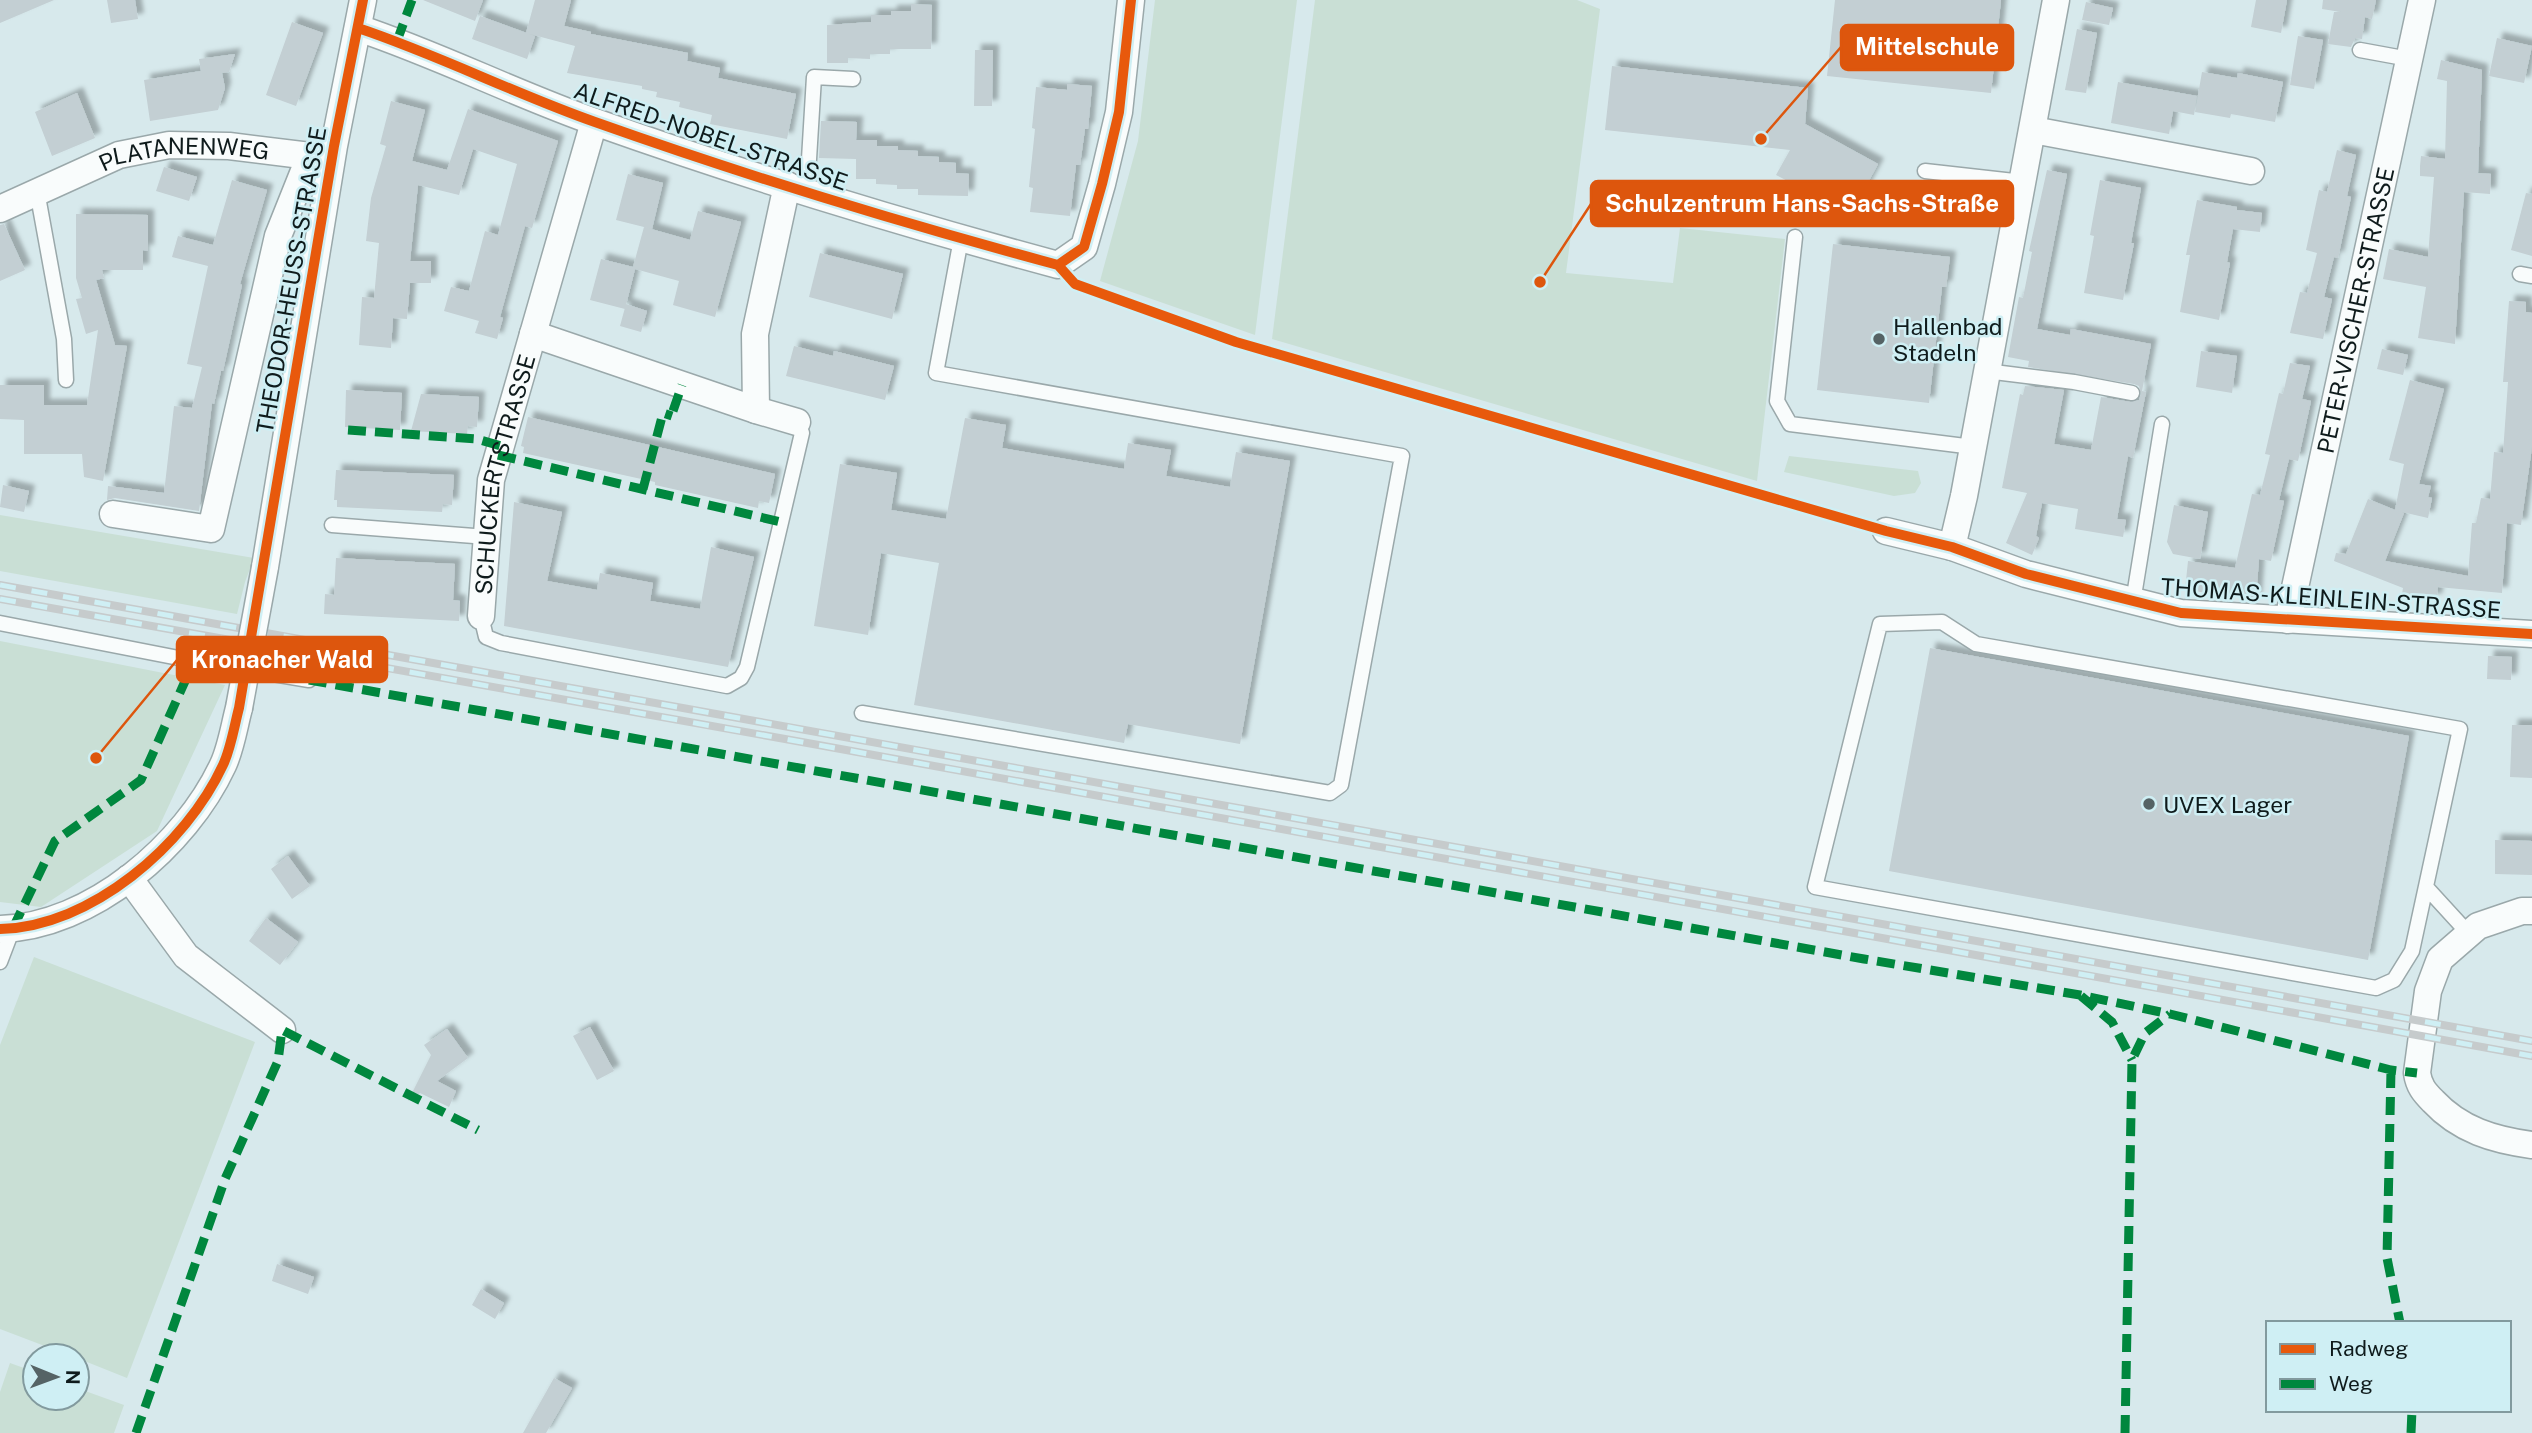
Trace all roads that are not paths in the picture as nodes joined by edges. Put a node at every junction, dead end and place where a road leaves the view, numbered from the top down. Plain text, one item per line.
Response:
1 (363, 0) edge
2 (1131, 0) edge
3 (2056, 0) edge
4 (2421, 0) edge
5 (358, 27) junction
6 (2360, 50) dead end
7 (2409, 60) junction
8 (853, 79) dead end
9 (594, 122) junction
10 (2033, 130) junction
11 (334, 146) junction
12 (310, 156) junction
13 (2251, 171) dead end
14 (1925, 172) dead end
15 (2023, 183) junction
16 (797, 189) junction
17 (37, 191) junction
18 (0, 209) edge
19 (1795, 237) dead end
20 (961, 239) junction
21 (533, 334) junction
22 (1986, 371) junction
23 (66, 380) dead end
24 (2132, 393) dead end
25 (756, 410) junction
26 (797, 422) joint
27 (2162, 424) dead end
28 (1973, 447) junction
29 (113, 514) dead end
30 (332, 525) dead end
31 (1886, 531) dead end
32 (487, 537) junction
33 (1952, 547) junction
34 (2133, 602) junction
35 (481, 616) joint
36 (2288, 620) junction
37 (0, 622) edge
38 (2532, 634) edge
39 (309, 680) dead end
40 (862, 713) dead end
41 (130, 878) junction
42 (2426, 887) junction
43 (2532, 911) edge
44 (7, 929) edge
45 (2469, 934) junction
46 (0, 962) edge
47 (282, 1030) dead end
48 (2532, 1145) edge

1 - 5 street, THEODOR-HEUSS-STRASSE
2 - 20 street, ALFRED-NOBEL-STRASSE
3 - 10 street
4 - 7 street, PETER-VISCHER-STRASSE
5 - 9 street, ALFRED-NOBEL-STRASSE
5 - 11 street, THEODOR-HEUSS-STRASSE
6 - 7 lane
7 - 36 street, PETER-VISCHER-STRASSE
8 - 16 lane
9 - 16 street, ALFRED-NOBEL-STRASSE
9 - 21 street, SCHUCKERTSTRASSE
10 - 13 street
10 - 15 street
11 - 12 street, PLATANENWEG
11 - 41 street, THEODOR-HEUSS-STRASSE, bridge
12 - 17 street, PLATANENWEG
12 - 29 street, THEODOR-HEUSS-STRASSE
14 - 15 lane
15 - 22 street
16 - 20 street, ALFRED-NOBEL-STRASSE
16 - 25 street
17 - 18 street, PLATANENWEG
17 - 23 lane
19 - 28 lane
20 - 40 lane
21 - 25 street, SCHUCKERTSTRASSE
21 - 32 street, SCHUCKERTSTRASSE
22 - 24 lane
22 - 28 street
25 - 26 street, SCHUCKERTSTRASSE
26 - 35 lane
27 - 34 lane
28 - 33 street
30 - 32 lane
31 - 33 street, THOMAS-KLEINLEIN-STRASSE
32 - 35 street, SCHUCKERTSTRASSE
33 - 34 street, THOMAS-KLEINLEIN-STRASSE
34 - 36 street, THOMAS-KLEINLEIN-STRASSE
36 - 38 street, THOMAS-KLEINLEIN-STRASSE
37 - 39 lane
41 - 44 street
41 - 47 street
42 - 42 lane
42 - 45 lane
43 - 45 street
44 - 46 lane
45 - 48 street

